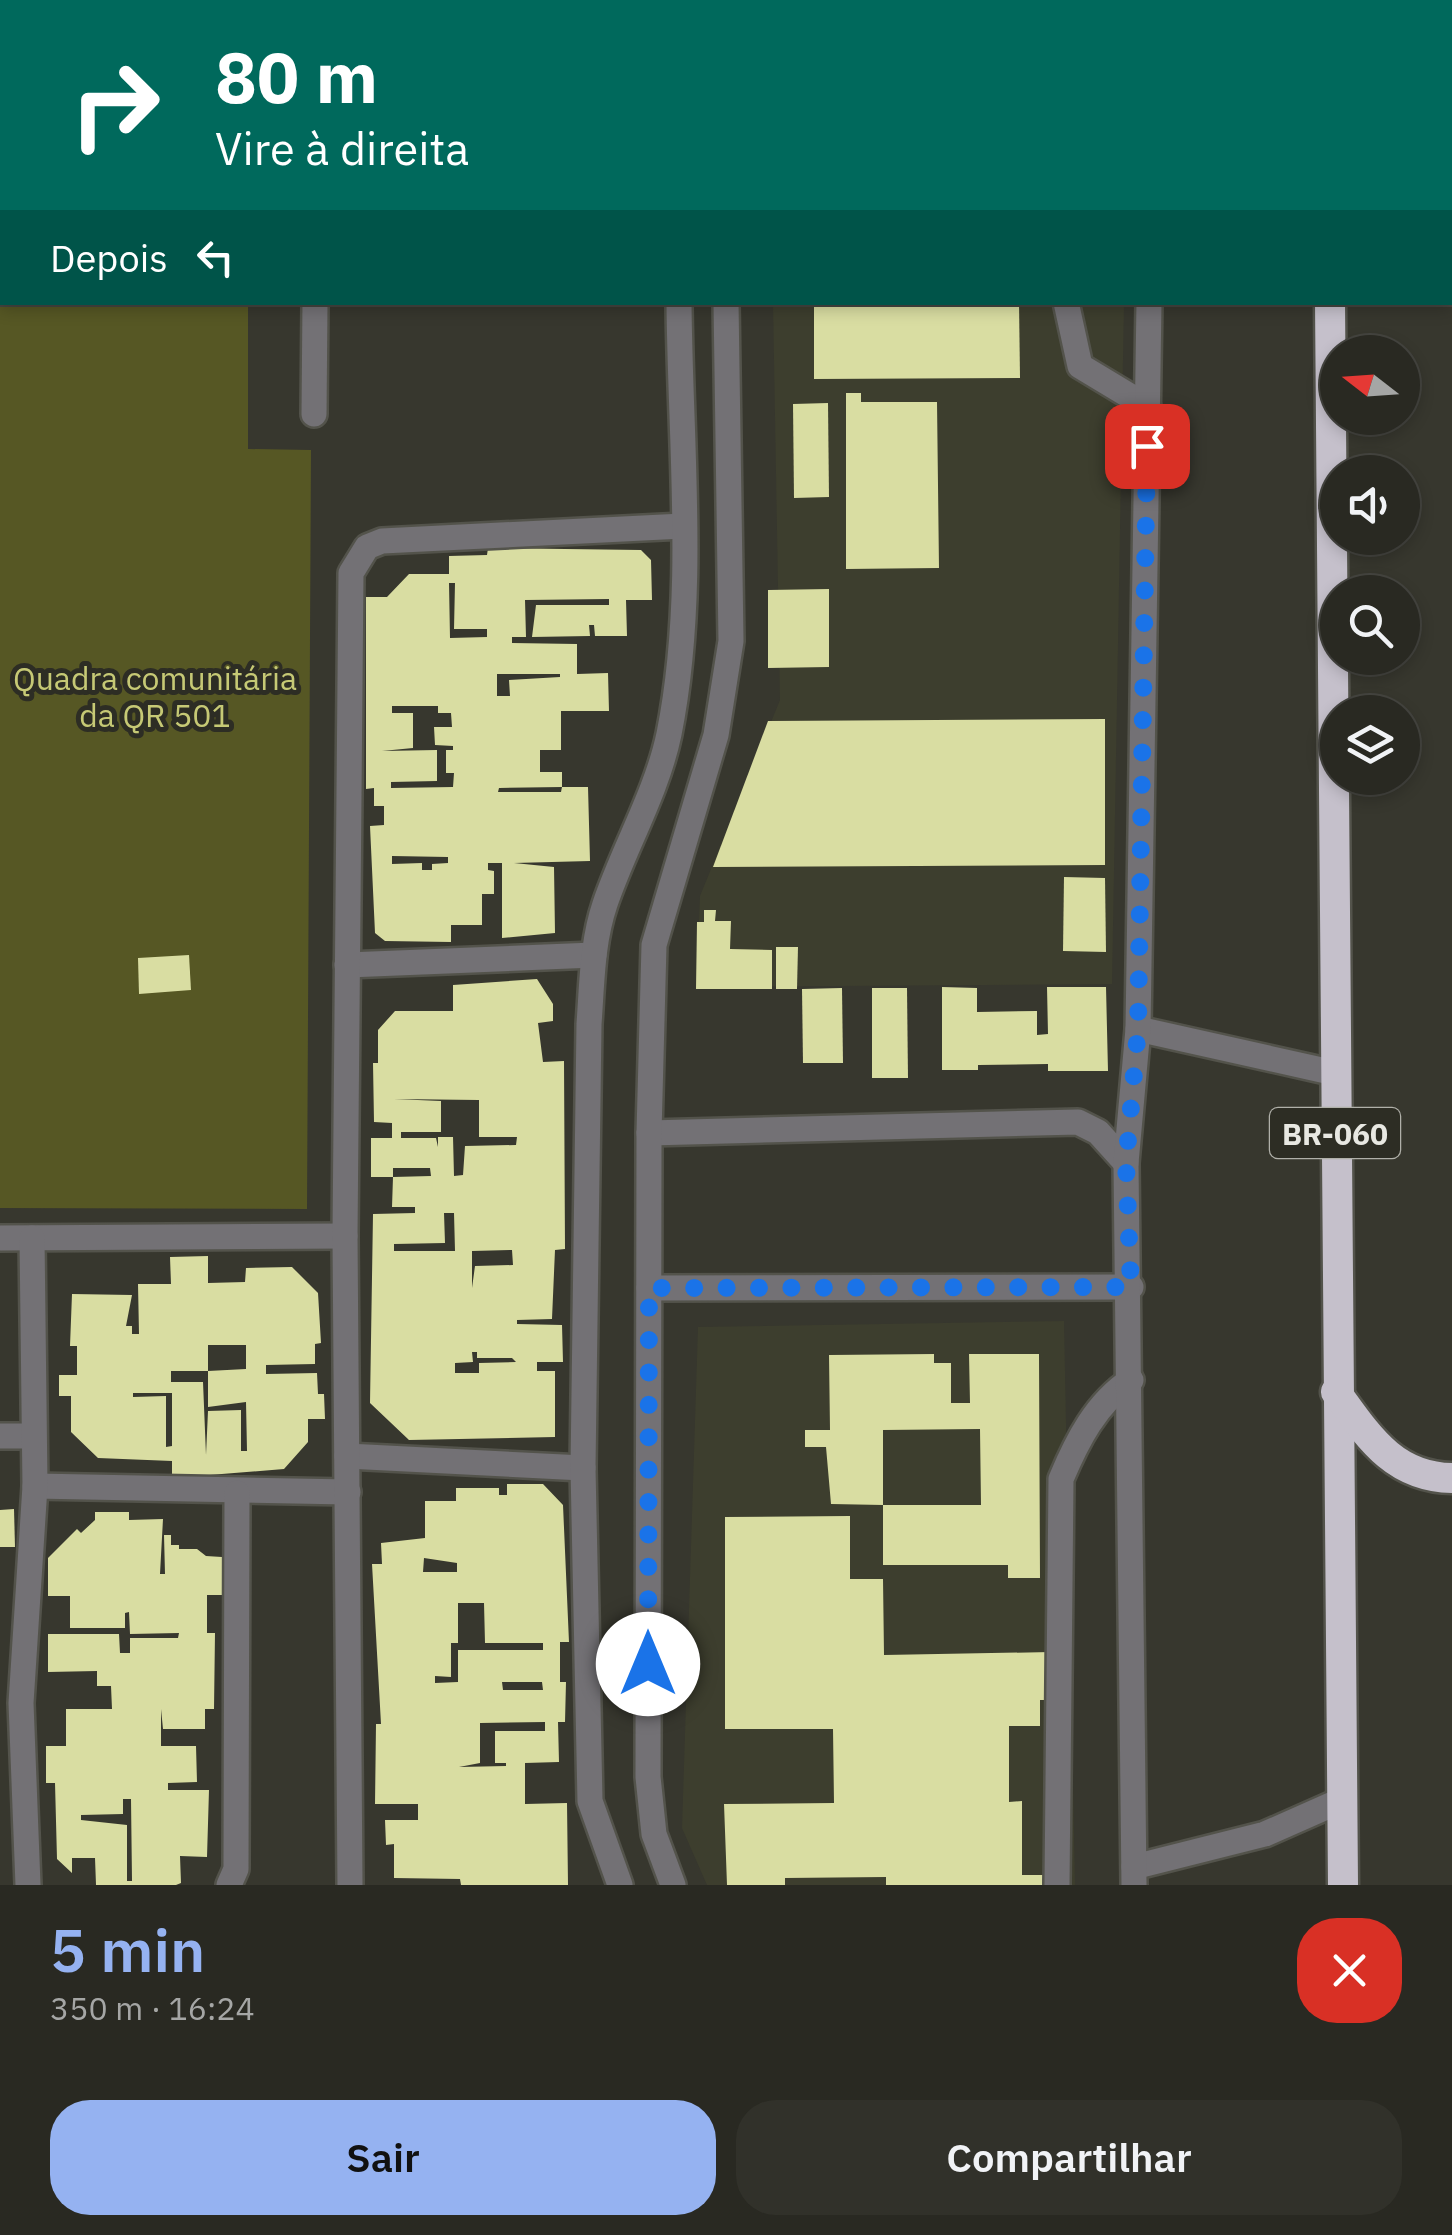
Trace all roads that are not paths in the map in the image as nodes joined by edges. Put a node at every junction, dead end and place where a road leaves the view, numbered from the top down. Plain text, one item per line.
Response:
1 (315, 305) edge
2 (679, 305) edge
3 (726, 305) edge
4 (1067, 305) edge
5 (1149, 305) edge
6 (1330, 305) edge
7 (726, 377) junction
8 (679, 380) junction
9 (1148, 406) junction
10 (314, 414) dead end
11 (683, 526) junction
12 (594, 954) junction
13 (348, 966) junction
14 (1138, 1029) junction
15 (1334, 1074) junction
16 (649, 1133) junction
17 (1126, 1163) junction
18 (345, 1236) junction
19 (0, 1238) edge
20 (32, 1238) junction
21 (1131, 1287) junction
22 (649, 1288) junction
23 (1132, 1380) junction
24 (1336, 1392) junction
25 (0, 1436) edge
26 (33, 1436) junction
27 (348, 1456) junction
28 (584, 1468) junction
29 (1452, 1478) edge
30 (36, 1486) junction
31 (348, 1492) junction
32 (237, 1493) junction
33 (11, 1703) edge
34 (1342, 1800) junction
35 (1134, 1876) edge
36 (28, 1885) edge
37 (229, 1885) edge
38 (350, 1885) edge
39 (620, 1885) edge
40 (673, 1885) edge
41 (1057, 1885) edge
42 (1342, 1885) edge

1 - 10 street
2 - 8 street
3 - 7 street
4 - 9 street
5 - 9 street
6 - 15 highway, BR-060
7 - 8 street
7 - 16 street
8 - 11 street
9 - 14 street
11 - 12 street
11 - 13 street
12 - 13 street
12 - 28 street
13 - 18 street
14 - 15 street
14 - 17 street
15 - 24 highway, BR-060
16 - 17 street
16 - 22 street
17 - 21 street
18 - 20 street
18 - 27 street
19 - 20 street
20 - 26 street
21 - 22 street
21 - 23 street
22 - 40 street
23 - 35 street
23 - 41 street
24 - 29 highway
24 - 34 highway, BR-060
25 - 26 street
26 - 30 street
27 - 28 street
27 - 31 street
28 - 39 street
30 - 32 street
30 - 33 street
31 - 32 street
31 - 38 street
32 - 37 street
33 - 36 street
34 - 35 street
34 - 42 highway, BR-060

